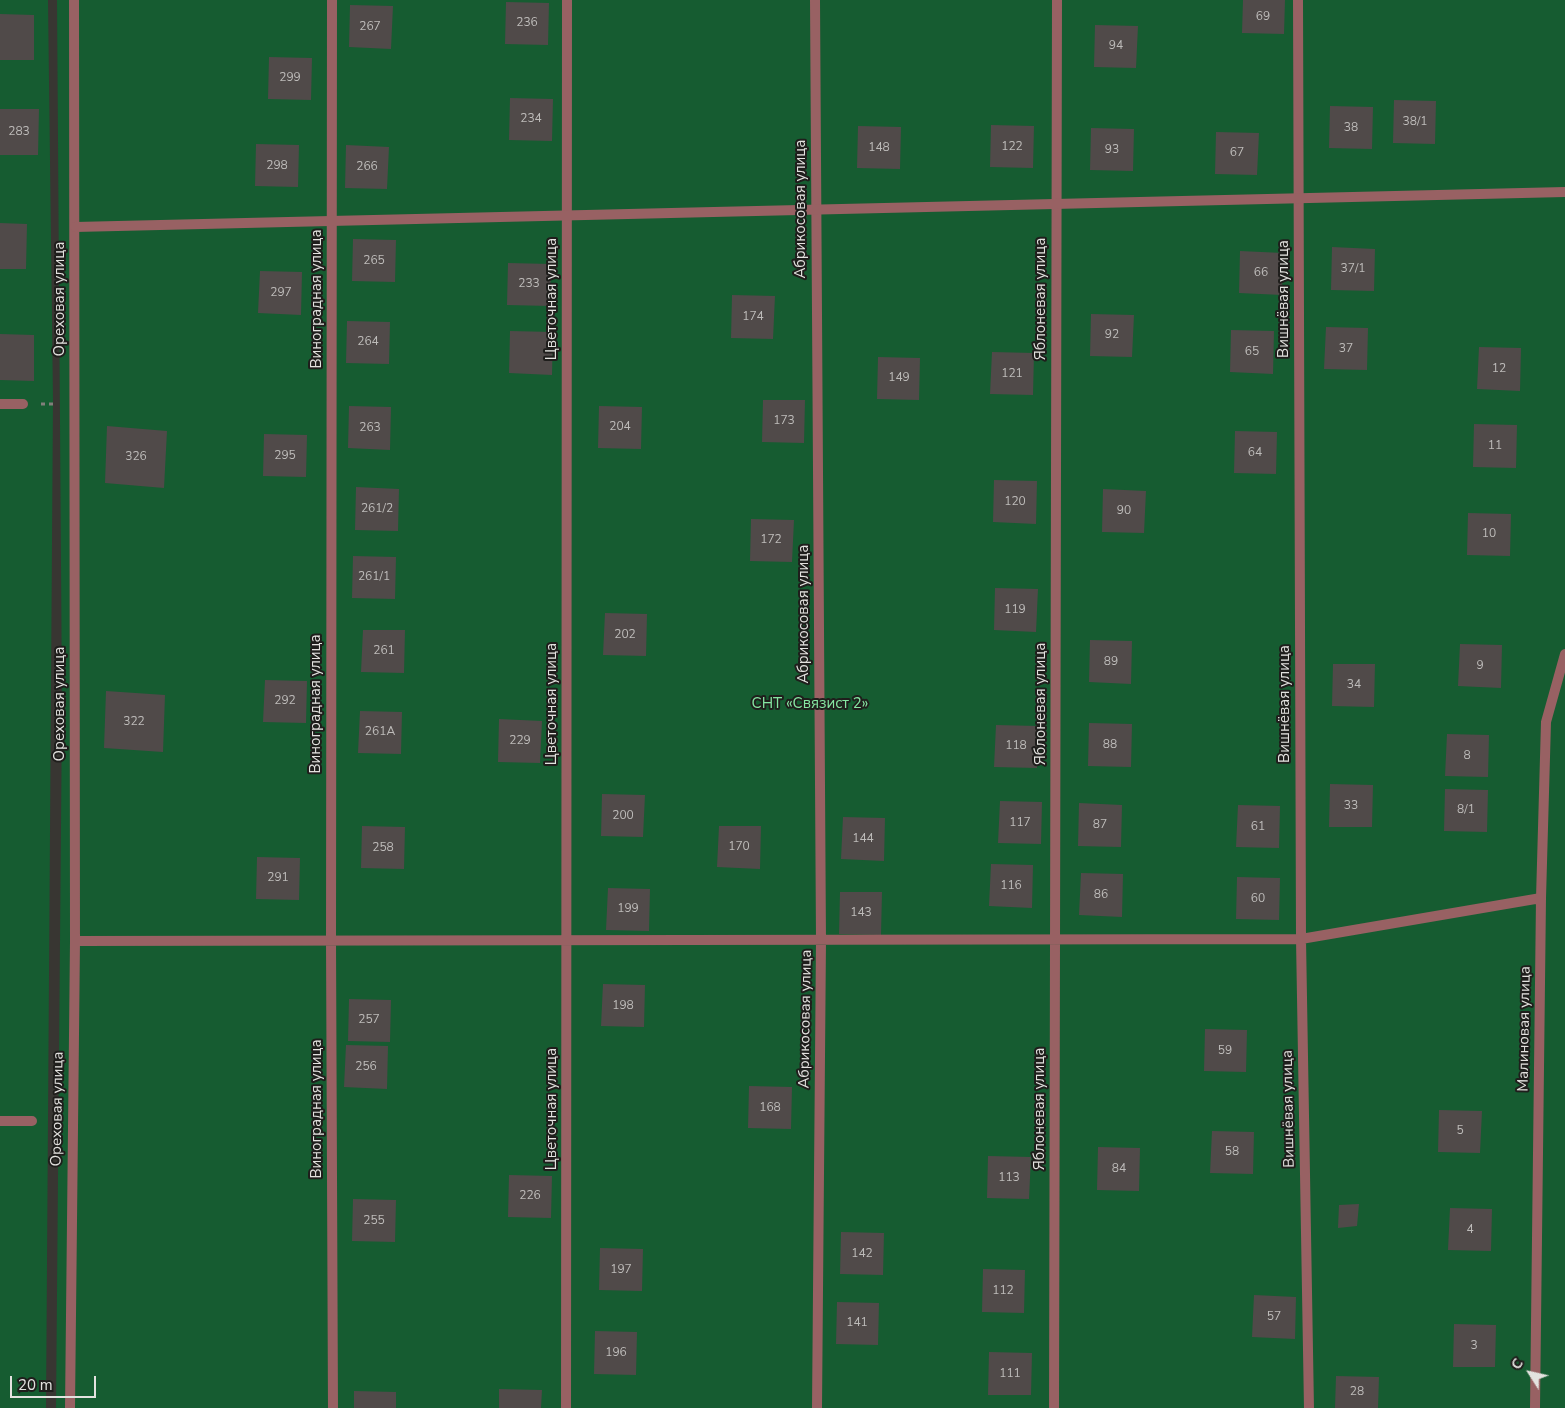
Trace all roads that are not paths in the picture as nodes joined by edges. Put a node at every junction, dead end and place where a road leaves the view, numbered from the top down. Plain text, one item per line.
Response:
1 (74, 0) edge
2 (332, 0) edge
3 (567, 0) edge
4 (815, 0) edge
5 (1057, 0) edge
6 (1298, 0) edge
7 (1565, 192) edge
8 (1298, 198) junction
9 (1057, 203) junction
10 (816, 209) junction
11 (567, 215) junction
12 (332, 220) junction
13 (75, 227) junction
14 (0, 404) edge
15 (24, 404) road end
16 (1565, 654) edge
17 (1541, 898) junction
18 (1302, 939) junction
19 (331, 940) junction
20 (567, 940) junction
21 (822, 940) junction
22 (1056, 940) junction
23 (75, 941) junction
24 (32, 1121) dead end
25 (0, 1122) edge
26 (70, 1408) edge
27 (333, 1408) edge
28 (566, 1408) edge
29 (817, 1408) edge
30 (1054, 1408) edge
31 (1309, 1408) edge
32 (1535, 1408) edge

1 - 13 street, Ореховая улица
2 - 12 street, Виноградная улица
3 - 11 street, Цветочная улица
4 - 10 street, Абрикосовая улица
5 - 9 street, Яблоневая улица
6 - 8 street, Вишнёвая улица
7 - 8 street
8 - 9 street
8 - 18 street, Вишнёвая улица
9 - 10 street
9 - 22 street, Яблоневая улица
10 - 11 street
10 - 21 street, Абрикосовая улица
11 - 12 street
11 - 20 street, Цветочная улица
12 - 13 street
12 - 19 street, Виноградная улица
13 - 23 street, Ореховая улица
14 - 15 street
16 - 17 street, Малиновая улица
17 - 18 street
17 - 32 street, Малиновая улица
18 - 22 street
18 - 31 street, Вишнёвая улица
19 - 20 street
19 - 23 street
19 - 27 street, Виноградная улица
20 - 21 street
20 - 28 street, Цветочная улица
21 - 22 street
21 - 29 street, Абрикосовая улица
22 - 30 street, Яблоневая улица
23 - 26 street, Ореховая улица
24 - 25 street

